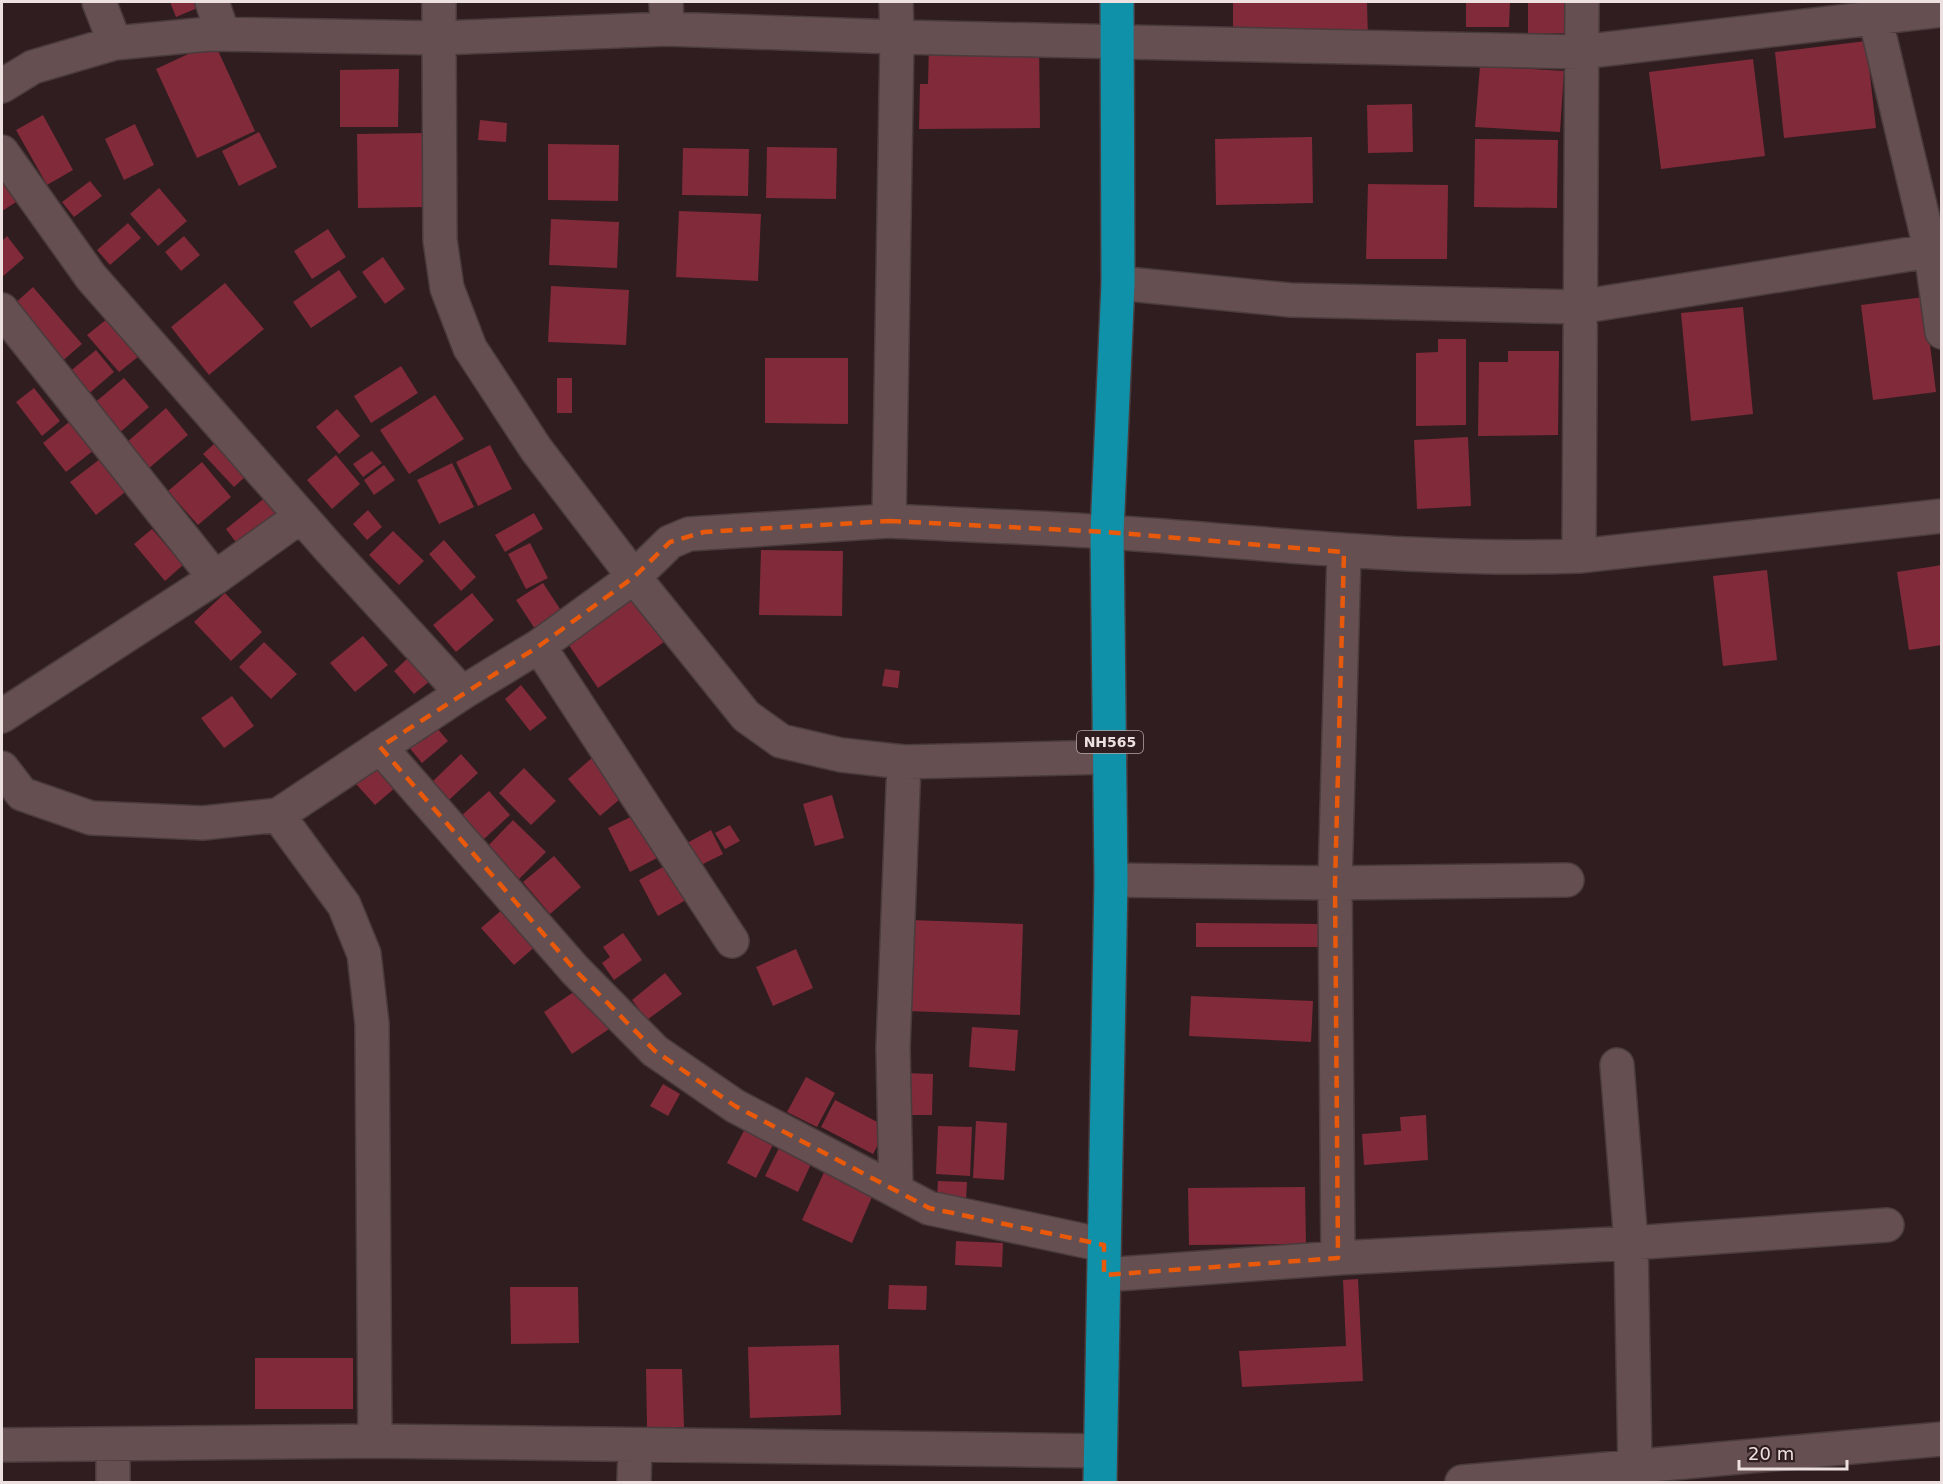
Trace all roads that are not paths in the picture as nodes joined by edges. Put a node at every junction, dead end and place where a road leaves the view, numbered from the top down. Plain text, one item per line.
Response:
1 (99, 2) edge
2 (212, 2) edge
3 (439, 2) edge
4 (896, 2) edge
5 (1117, 2) edge
6 (1582, 2) edge
7 (1941, 10) edge
8 (666, 15) edge
9 (1875, 17) junction
10 (223, 34) junction
11 (897, 37) junction
12 (438, 38) junction
13 (115, 43) junction
14 (1117, 43) junction
15 (1581, 52) junction
16 (2, 86) edge
17 (2, 152) edge
18 (1936, 250) edge
19 (1118, 283) junction
20 (1579, 308) junction
21 (2, 310) edge
22 (1941, 332) edge
23 (301, 516) junction
24 (1941, 516) edge
25 (889, 522) junction
26 (1107, 532) junction
27 (1344, 552) junction
28 (1578, 556) junction
29 (215, 578) junction
30 (634, 578) junction
31 (539, 646) junction
32 (462, 693) junction
33 (2, 716) edge
34 (380, 747) junction
35 (1110, 757) junction
36 (904, 762) junction
37 (2, 768) edge
38 (278, 815) junction
39 (1111, 880) junction
40 (1567, 880) dead end
41 (1335, 883) junction
42 (732, 941) dead end
43 (1617, 1065) dead end
44 (896, 1190) junction
45 (1887, 1225) dead end
46 (1631, 1243) junction
47 (1338, 1258) junction
48 (1104, 1260) junction
49 (1941, 1438) edge
50 (375, 1441) junction
51 (114, 1444) junction
52 (635, 1444) junction
53 (2, 1445) edge
54 (1100, 1467) edge
55 (1635, 1468) junction
56 (113, 1482) edge
57 (634, 1482) edge
58 (1462, 1482) edge

1 - 13 street
2 - 10 street
3 - 12 street
4 - 11 street
5 - 14 highway, NH565
6 - 15 street
7 - 9 street
8 - 11 street
8 - 12 street
9 - 15 street
9 - 18 street
10 - 12 street
10 - 13 street
11 - 14 street
11 - 25 street
12 - 30 street
13 - 16 street
14 - 15 street
14 - 19 highway, NH565
15 - 20 street
17 - 23 street
18 - 20 street
18 - 22 street
19 - 20 street
19 - 26 highway, NH565
20 - 28 street
21 - 29 street
23 - 29 street
23 - 32 street
24 - 28 street
25 - 26 street
25 - 30 street
26 - 27 street
26 - 35 highway, NH565
27 - 28 street
27 - 41 street
29 - 33 street
30 - 31 street
30 - 36 street
31 - 32 street
31 - 42 street
32 - 34 street
34 - 38 street
34 - 44 street
35 - 36 street
35 - 39 highway, NH565
36 - 44 street
37 - 38 street
38 - 50 street
39 - 41 street
39 - 48 highway, NH565
40 - 41 street
41 - 47 street
43 - 46 street
44 - 48 street
45 - 46 street
46 - 47 street
46 - 55 street
47 - 48 street
48 - 54 highway, NH565
49 - 55 street
50 - 51 street
50 - 52 street
51 - 53 street
51 - 56 street
52 - 54 street
52 - 57 street
55 - 58 street

